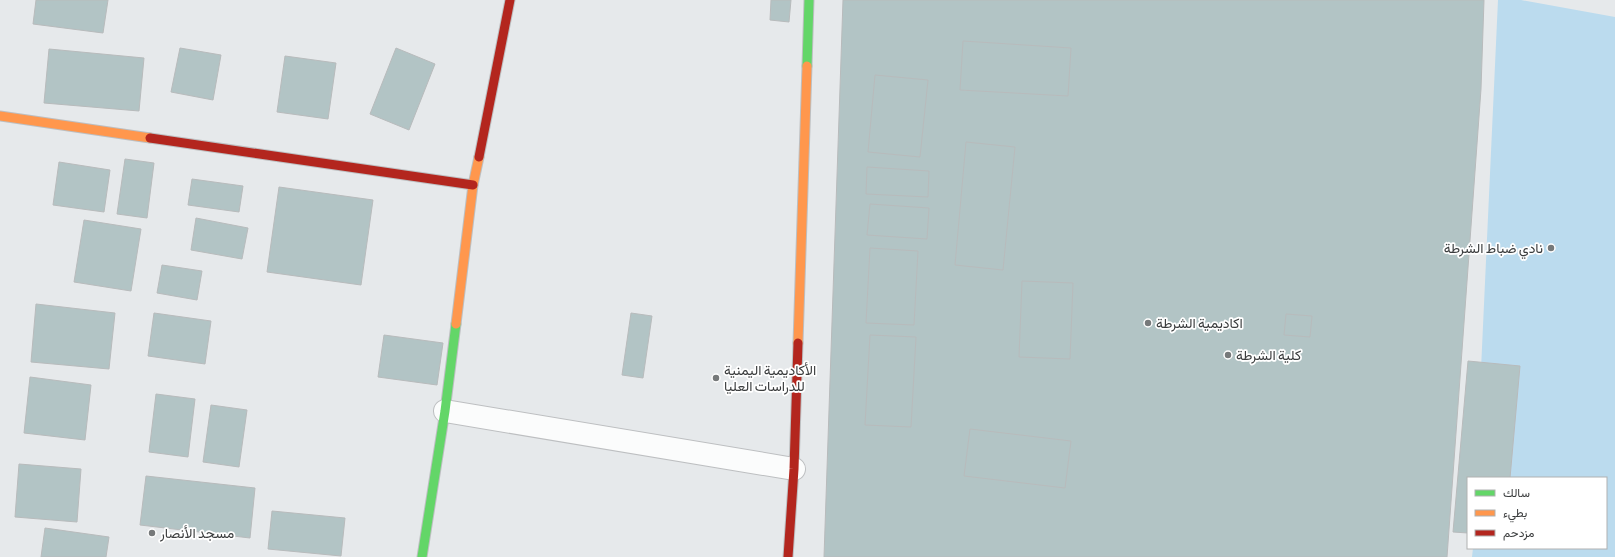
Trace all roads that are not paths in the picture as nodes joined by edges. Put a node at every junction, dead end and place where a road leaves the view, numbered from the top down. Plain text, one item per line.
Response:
1 (510, 0) edge
2 (809, 0) edge
3 (0, 116) edge
4 (473, 185) junction
5 (445, 411) junction
6 (794, 469) junction
7 (422, 557) edge
8 (788, 557) edge

1 - 4 street
2 - 6 street
3 - 4 street
4 - 5 street
5 - 6 street
5 - 7 street
6 - 8 street

